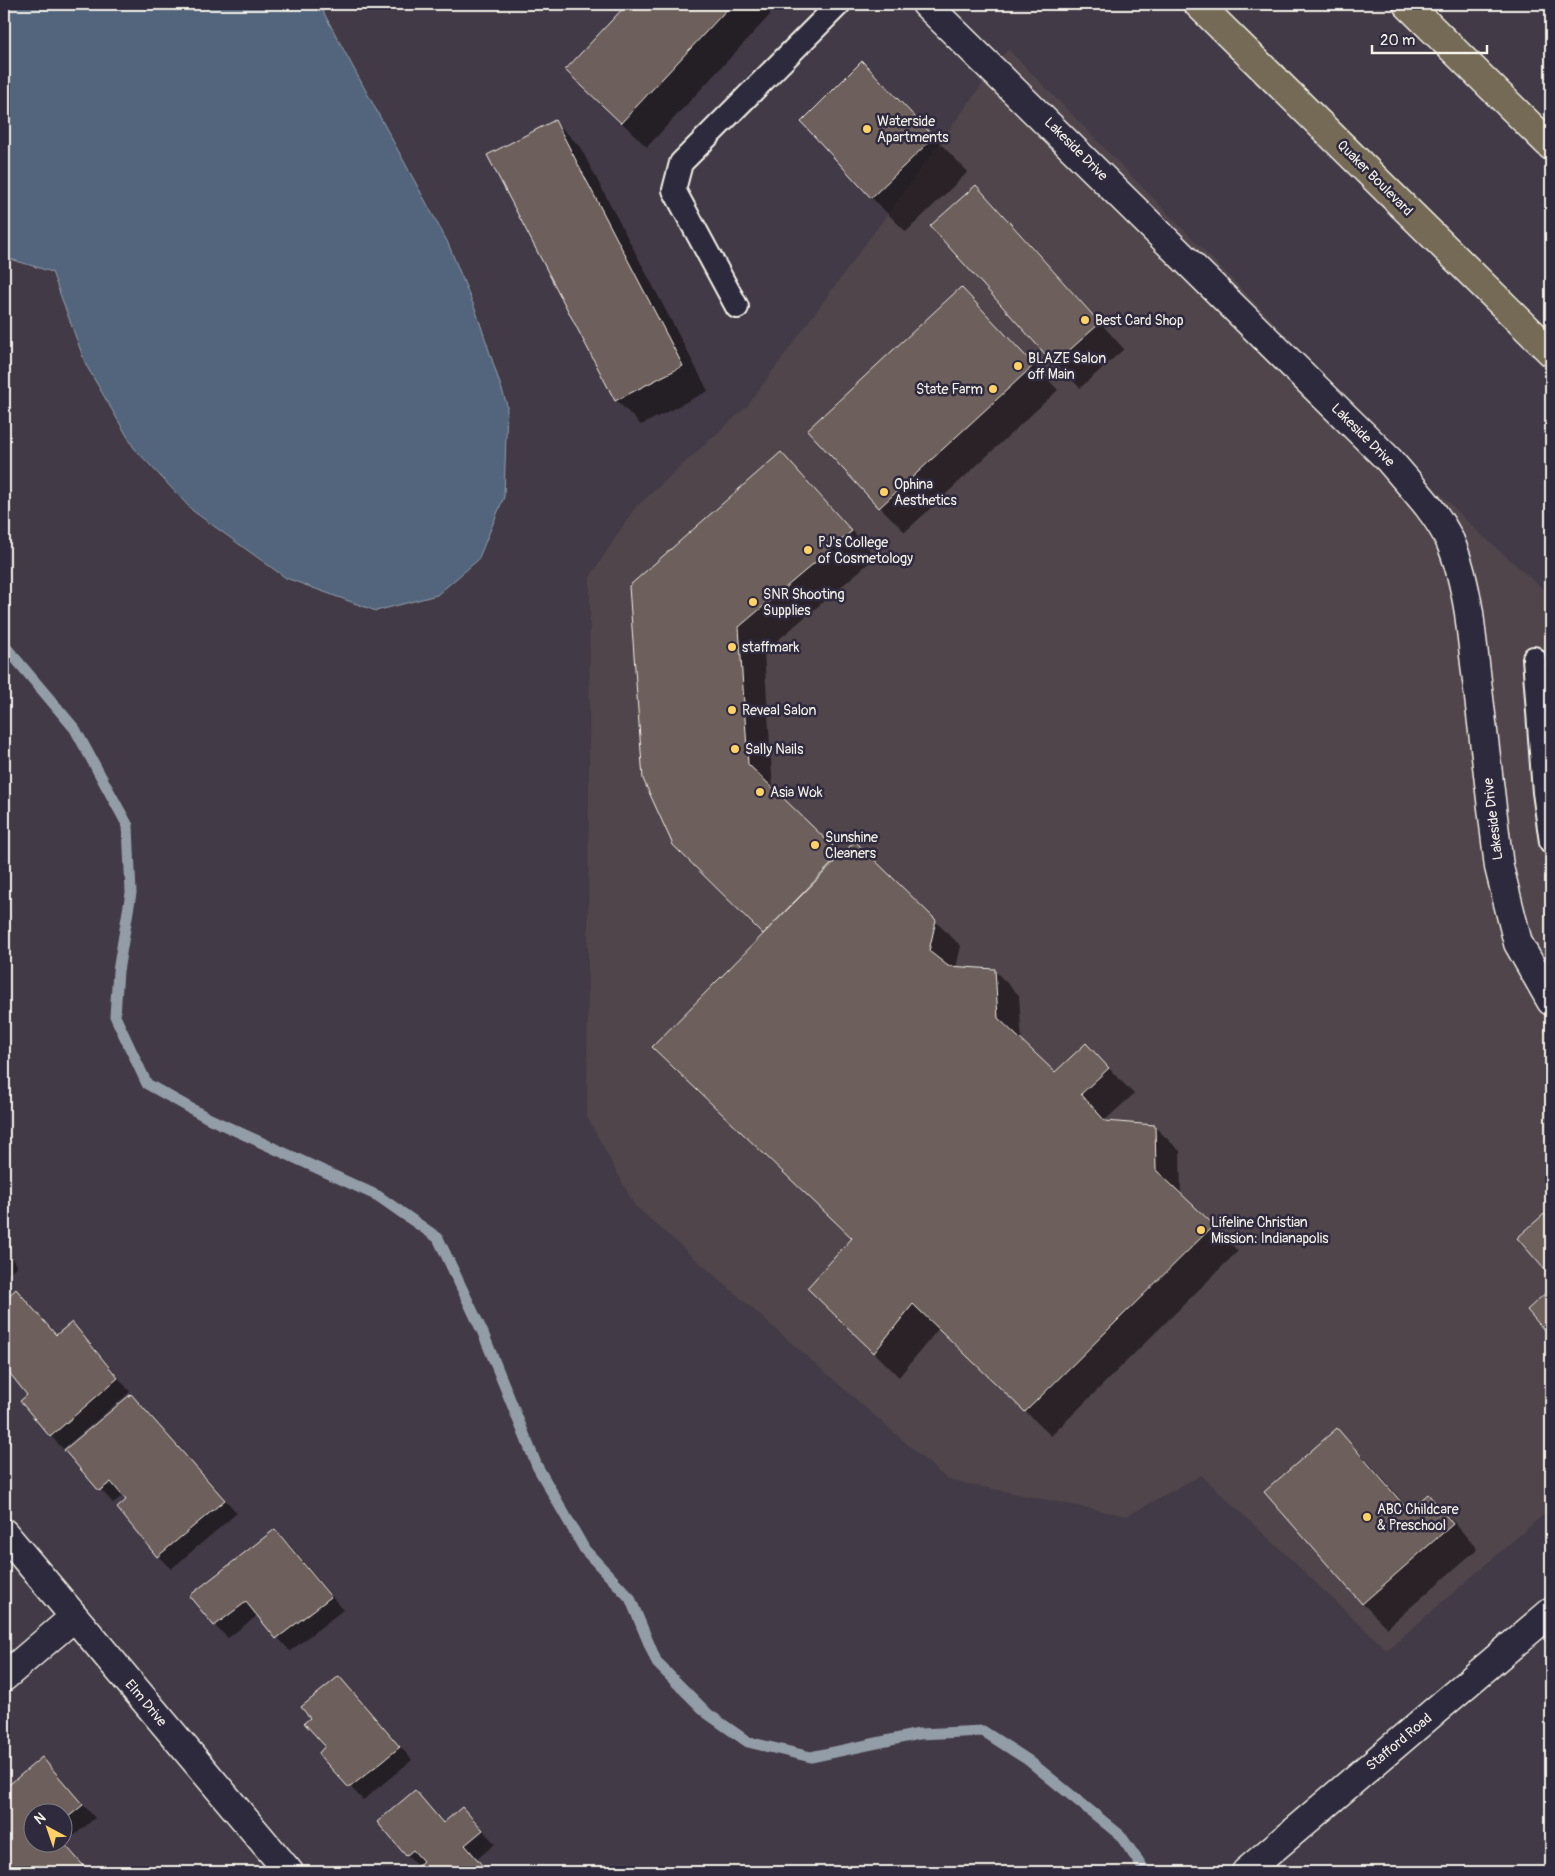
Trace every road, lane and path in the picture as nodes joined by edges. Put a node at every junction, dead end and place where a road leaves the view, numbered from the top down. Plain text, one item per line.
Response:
1 (839, 4) edge
2 (926, 4) edge
3 (1198, 4) edge
4 (1407, 4) edge
5 (1551, 146) edge
6 (737, 307) dead end
7 (1551, 352) edge
8 (1534, 658) dead end
9 (1551, 842) edge
10 (1551, 1001) edge
11 (4, 1533) edge
12 (1551, 1612) edge
13 (73, 1618) junction
14 (4, 1677) edge
15 (289, 1872) edge
16 (1246, 1872) edge

1 - 6 lane
2 - 10 street, Lakeside Drive
3 - 7 main road, Quaker Boulevard
4 - 5 main road
8 - 9 lane
11 - 13 street, Elm Drive
12 - 16 street, Stafford Road
13 - 14 street
13 - 15 street, Elm Drive

